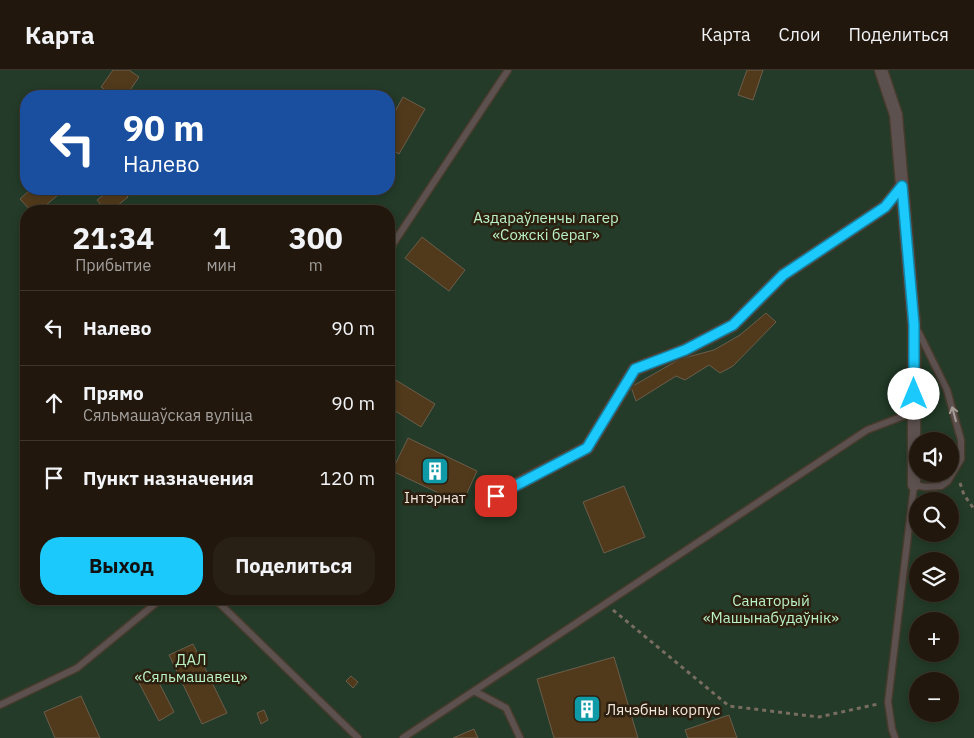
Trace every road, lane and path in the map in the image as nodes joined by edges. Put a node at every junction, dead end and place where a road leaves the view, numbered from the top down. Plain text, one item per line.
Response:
1 (508, 70) edge
2 (881, 70) edge
3 (902, 186) junction
4 (395, 241) edge
5 (914, 325) junction
6 (914, 412) junction
7 (959, 481) dead end
8 (914, 485) junction
9 (481, 503) dead end
10 (974, 509) edge
11 (605, 604) junction
12 (154, 605) edge
13 (221, 605) edge
14 (474, 691) junction
15 (888, 702) junction
16 (0, 705) edge
17 (358, 738) edge
18 (403, 738) edge
19 (520, 738) edge
20 (895, 738) edge

1 - 4 lane
2 - 3 street
3 - 5 street
3 - 9 street
5 - 6 street
8 -> 5 lane
6 - 8 street
6 - 11 lane
7 - 10 path
8 - 15 lane
11 - 14 lane
11 - 15 path
12 - 16 lane
13 - 17 lane
14 - 18 lane
14 - 19 lane
15 - 20 lane

